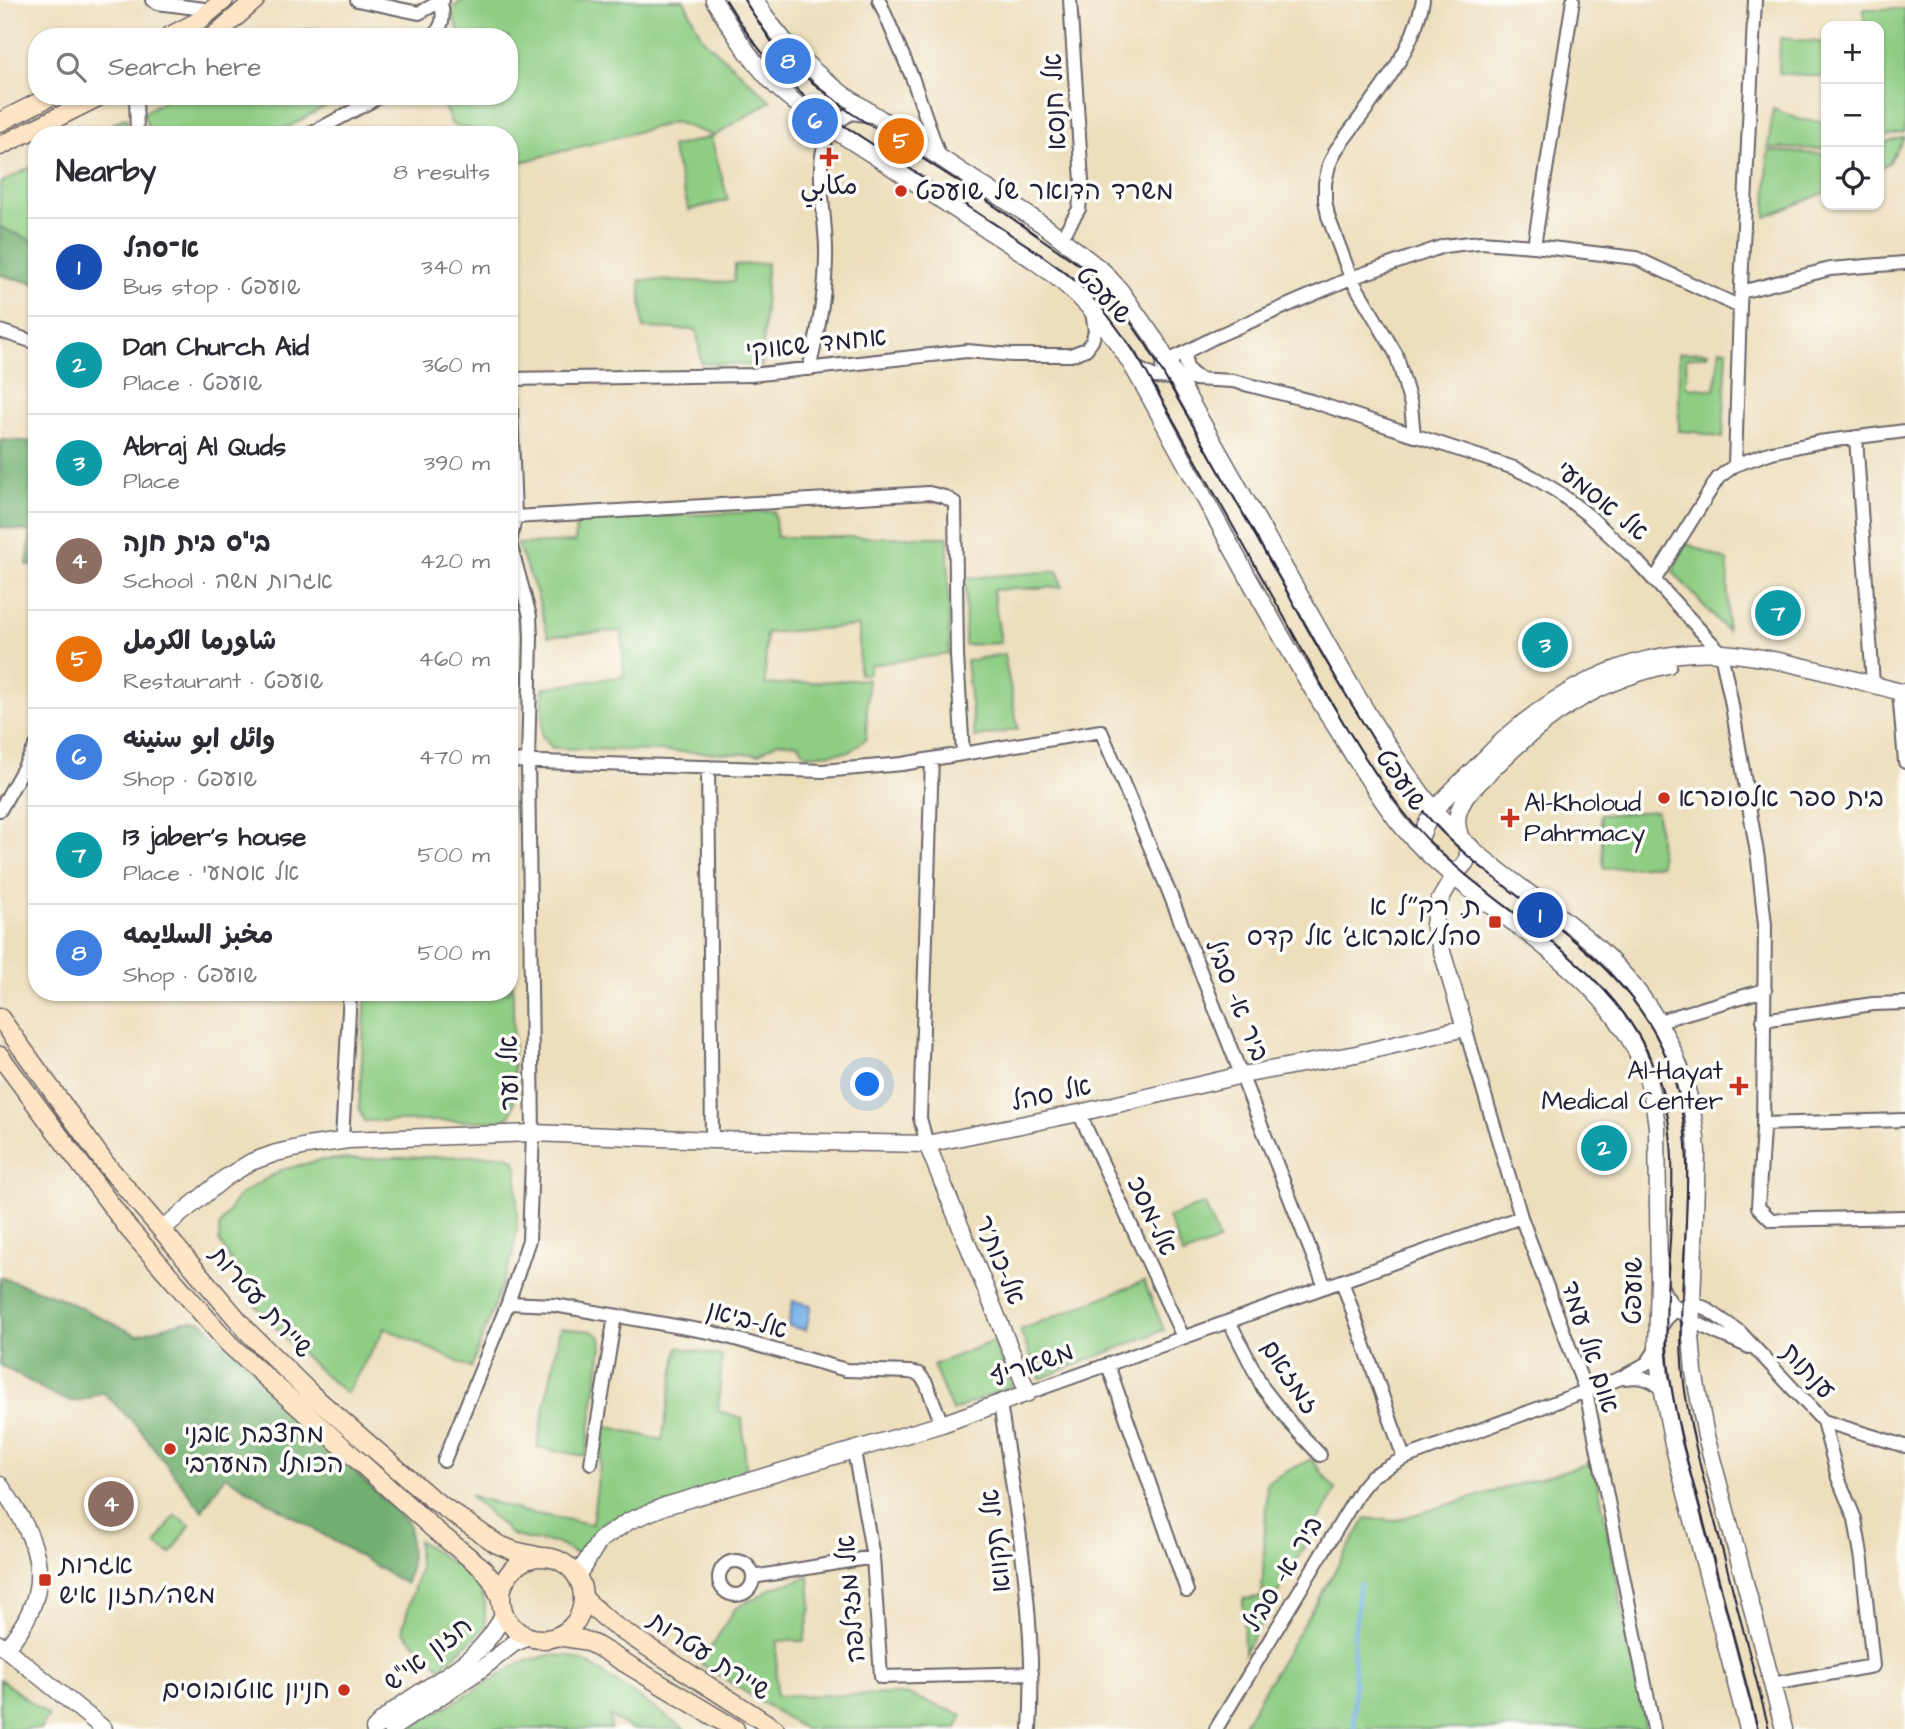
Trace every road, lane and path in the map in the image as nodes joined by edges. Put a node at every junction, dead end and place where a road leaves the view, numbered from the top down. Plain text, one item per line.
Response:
1 (152, 0) edge
2 (255, 0) edge
3 (357, 0) edge
4 (715, 0) edge
5 (755, 0) edge
6 (879, 0) edge
7 (1070, 0) edge
8 (1423, 0) edge
9 (1573, 0) edge
10 (1755, 0) edge
11 (442, 1) edge
12 (218, 5) edge
13 (185, 28) edge
14 (223, 28) edge
15 (441, 28) edge
16 (833, 87) junction
17 (33, 105) edge
18 (82, 105) edge
19 (136, 105) edge
20 (364, 105) edge
21 (877, 117) junction
22 (0, 122) edge
23 (40, 126) edge
24 (137, 126) edge
25 (324, 126) edge
26 (829, 127) junction
27 (28, 132) edge
28 (0, 146) edge
29 (940, 158) junction
30 (1061, 239) junction
31 (1534, 246) junction
32 (1904, 263) edge
33 (1351, 278) junction
34 (1741, 292) junction
35 (1740, 307) junction
36 (1092, 311) junction
37 (0, 331) edge
38 (28, 340) edge
39 (1187, 352) junction
40 (1168, 362) junction
41 (1130, 363) junction
42 (809, 369) junction
43 (1155, 377) junction
44 (518, 379) edge
45 (1202, 379) junction
46 (1178, 380) junction
47 (1154, 406) junction
48 (1905, 431) edge
49 (1414, 436) junction
50 (1856, 437) junction
51 (1735, 465) junction
52 (518, 515) edge
53 (518, 572) edge
54 (1655, 579) junction
55 (1721, 653) junction
56 (1873, 684) junction
57 (1902, 692) edge
58 (964, 754) junction
59 (932, 759) junction
60 (28, 760) edge
61 (518, 761) edge
62 (528, 761) junction
63 (1905, 762) edge
64 (708, 767) junction
65 (1460, 785) junction
66 (1417, 787) junction
67 (0, 810) edge
68 (1435, 810) junction
69 (1465, 841) junction
70 (1419, 845) junction
71 (1453, 877) junction
72 (1765, 990) junction
73 (350, 1001) edge
74 (1905, 1003) edge
75 (0, 1018) edge
76 (1763, 1020) junction
77 (1659, 1021) junction
78 (1465, 1028) junction
79 (0, 1056) edge
80 (1242, 1075) junction
81 (1079, 1113) junction
82 (1905, 1120) edge
83 (1763, 1124) junction
84 (533, 1133) junction
85 (342, 1140) junction
86 (712, 1140) junction
87 (927, 1144) junction
88 (1521, 1217) junction
89 (1905, 1217) edge
90 (161, 1230) junction
91 (1342, 1281) junction
92 (1659, 1282) junction
93 (1325, 1287) junction
94 (508, 1303) junction
95 (1694, 1304) junction
96 (1676, 1309) junction
97 (615, 1316) junction
98 (1229, 1321) junction
99 (1693, 1321) junction
100 (1183, 1337) junction
101 (1657, 1340) junction
102 (1758, 1351) junction
103 (1108, 1365) junction
104 (1621, 1378) junction
105 (1662, 1389) junction
106 (1586, 1392) junction
107 (1028, 1393) junction
108 (1000, 1403) junction
109 (1823, 1421) junction
110 (942, 1424) junction
111 (1905, 1446) edge
112 (854, 1451) junction
113 (1320, 1455) dead end
114 (1404, 1458) junction
115 (444, 1461) dead end
116 (591, 1464) dead end
117 (0, 1485) edge
118 (541, 1557) junction
119 (873, 1557) junction
120 (577, 1576) junction
121 (753, 1577) dead end
122 (1187, 1591) dead end
123 (584, 1599) junction
124 (503, 1606) junction
125 (557, 1636) junction
126 (529, 1637) junction
127 (3, 1646) edge
128 (1032, 1673) junction
129 (1772, 1684) junction
130 (104, 1729) edge
131 (374, 1729) edge
132 (391, 1729) edge
133 (735, 1729) edge
134 (775, 1729) edge
135 (1030, 1729) edge
136 (1216, 1729) edge
137 (1654, 1729) edge
138 (1748, 1729) edge
139 (1784, 1729) edge

1 - 12 street
2 - 14 main road
3 - 11 street
4 - 26 street, שועפט
5 - 16 street, שועפט
6 - 29 street
7 - 30 street, אל חנסא
8 - 33 street
9 - 31 street
10 - 34 street
11 - 15 street
12 - 13 main road
16 - 21 street, שועפט
16 - 26 street
17 - 22 main road
18 - 23 main road
19 - 24 street
20 - 25 street
21 - 26 street
21 - 29 street, שועפט
26 - 36 street, שועפט
26 - 42 street
27 - 28 main road
29 - 30 street, שועפט
30 - 40 street, שועפט
31 - 33 street
31 - 35 street
32 - 34 street
33 - 39 street
33 - 49 street
34 - 35 street
35 - 51 street
36 - 41 street, שועפט
36 - 42 street, אחמד שאוקי
37 - 38 street
39 - 40 street
39 - 45 street
40 - 43 street
40 - 46 street, שועפט
41 - 43 street, אל אסמעי
41 - 47 street, שועפט
42 - 44 street, אחמד שאוקי
43 - 46 street, אל אסמעי
43 - 47 street
45 - 46 street, אל אסמעי
45 - 49 street, אל אסמעי
46 - 66 street, שועפט
47 - 70 street, שועפט
48 - 50 street
49 - 54 street, אל אסמעי
50 - 51 street
50 - 56 street
51 - 54 street
52 - 58 street
53 - 62 street, אל וער
54 - 55 street, אל אסמעי
55 - 56 street
55 - 65 street
55 - 69 street
55 - 72 street
56 - 57 street
57 - 63 street
58 - 59 street
58 - 80 street, ביר א- סביל
59 - 64 street
59 - 87 street
60 - 67 street
61 - 62 street
62 - 64 street
62 - 84 street, אל וער
64 - 86 street
65 - 66 street
65 - 68 street
66 - 68 street, שועפט
68 - 69 street, שועפט
68 - 70 street
69 - 71 street
69 - 77 street, שועפט
70 - 71 street, שועפט
71 - 78 street
71 - 92 street, שועפט
72 - 76 street
72 - 77 street
73 - 85 street
74 - 76 street
75 - 90 main road, שיירת עטרות
76 - 83 street
77 - 95 street, שועפט
78 - 80 street, אל סהל
78 - 88 street, אום אל עמד
79 - 124 main road, שיירת עטרות
80 - 81 street, אל סהל
80 - 93 street, ביר א- סביל
81 - 87 street, אל סהל
81 - 100 street, אל-מסכ
82 - 83 street
83 - 89 street
84 - 85 street, אל סהל
84 - 86 street, אל סהל
84 - 94 street, אל וער
85 - 90 street, אל סהל
86 - 87 street, אל סהל
87 - 107 street, אל-כות'ר
88 - 91 street, משאריף
88 - 106 street, אום אל עמד
90 - 118 main road, שיירת עטרות
91 - 93 street, משאריף
91 - 114 street
92 - 96 street, ענתות
92 - 101 street, שועפט
93 - 98 street, משאריף
94 - 97 street, אל-ביאן
94 - 115 street, אל וער
95 - 96 street
95 - 99 street, שועפט
95 - 102 street, ענתות
96 - 99 street, ענתות
96 - 101 street
97 - 110 street, אל-ביאן
97 - 116 street
98 - 100 street, משאריף
98 - 113 street, זמזאם
99 - 102 street, ענתות
99 - 129 street, שועפט
100 - 103 street, משאריף
101 - 104 street, ביר א- סביל
101 - 105 street, שועפט
102 - 109 street, ענתות
103 - 107 street, משאריף
103 - 122 street
104 - 105 street, ביר א- סביל
104 - 106 street, ביר א- סביל
105 - 138 street, שועפט
106 - 114 street, ביר א- סביל
106 - 137 street, אום אל עמד
107 - 108 street, משאריף
108 - 110 street, משאריף
108 - 128 street, אל תקווא
109 - 111 street, ענתות
109 - 129 street
110 - 112 street, משאריף
112 - 119 street, אל מזדלפה
112 - 120 street, משאריף
114 - 136 street, ביר א- סביל
117 - 127 street
118 - 120 main road
118 - 124 main road
119 - 121 street
119 - 128 street, אל מזדלפה
120 - 123 main road
123 - 125 main road
123 - 134 main road, שיירת עטרות
124 - 126 main road
124 - 131 street, חזון אי"ש
125 - 126 main road
125 - 133 main road, שיירת עטרות
126 - 132 street, חזון אי"ש
127 - 130 street
128 - 135 street, אל תקווא
129 - 139 street, שועפט

